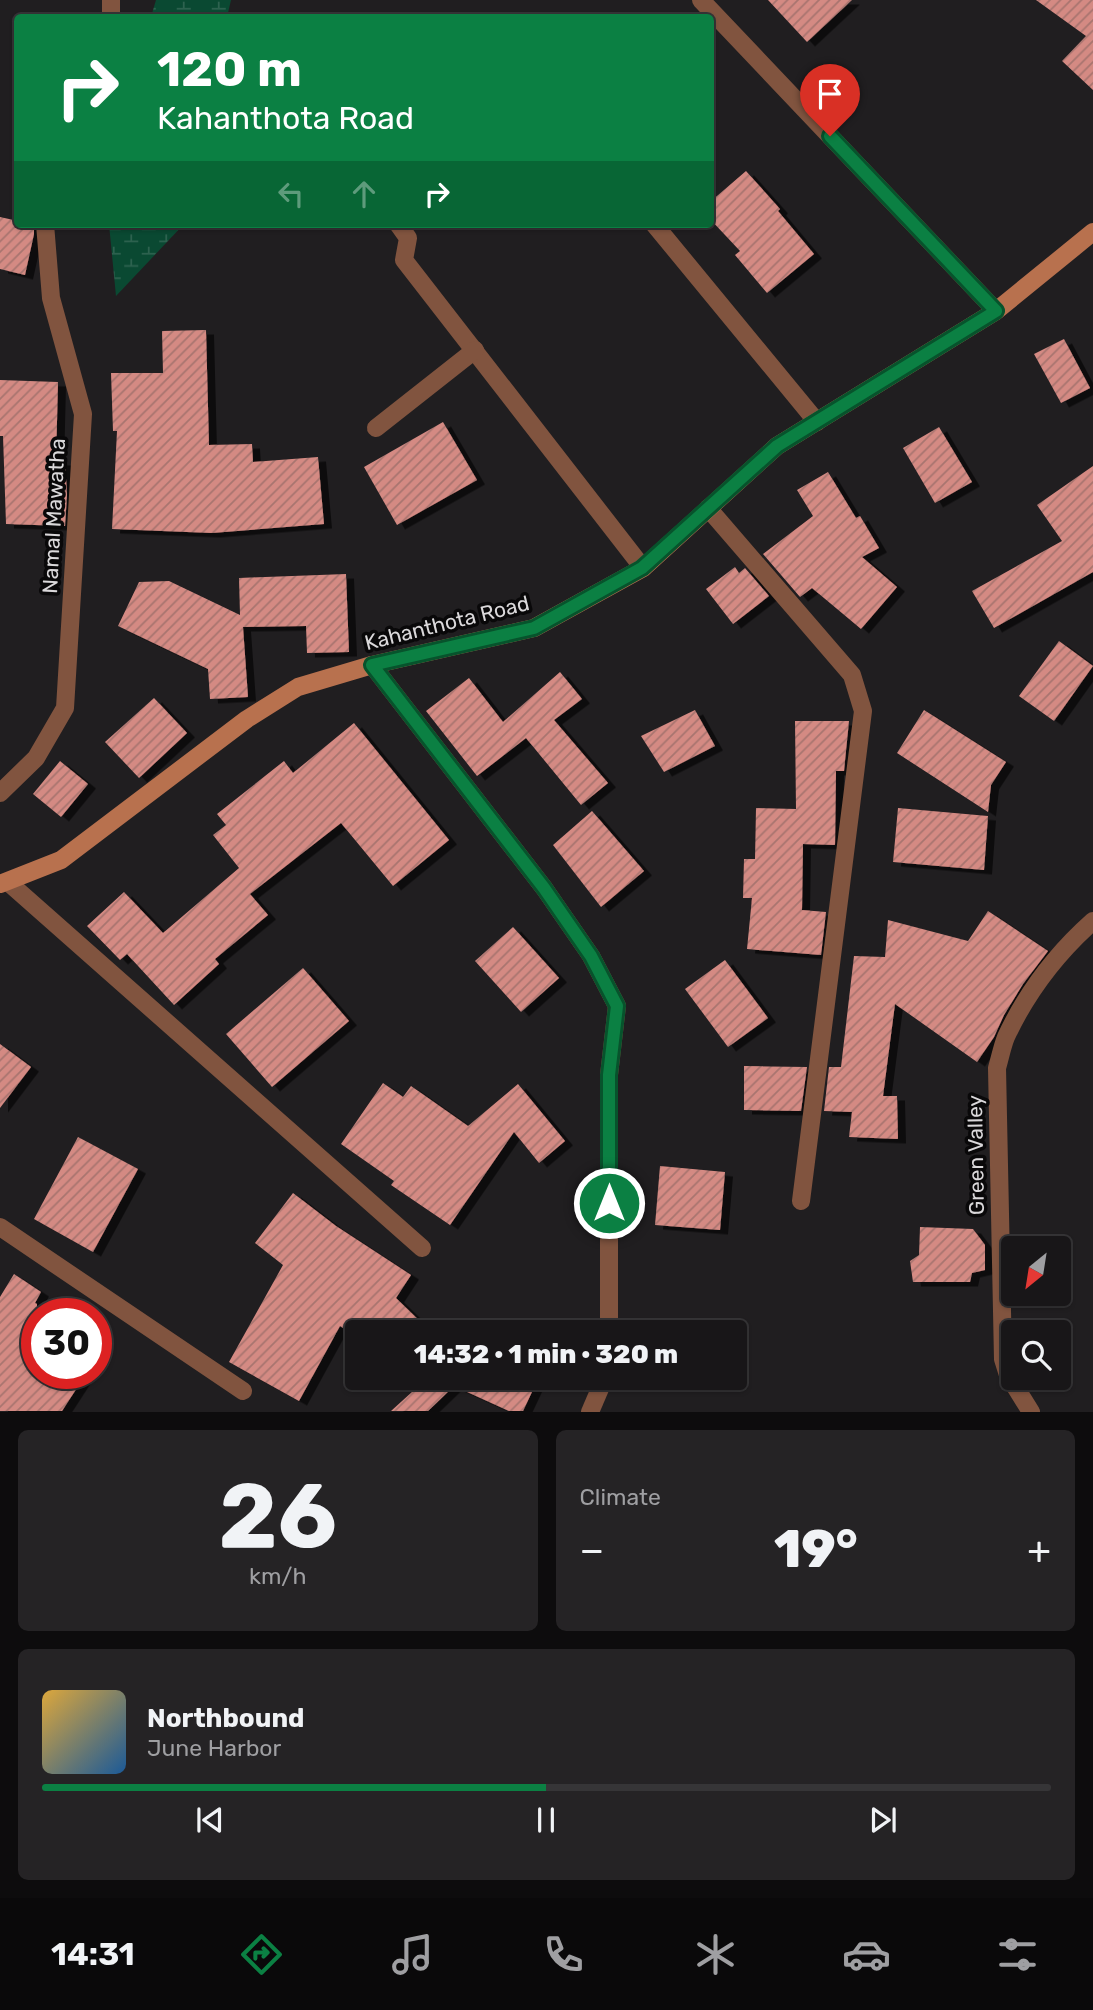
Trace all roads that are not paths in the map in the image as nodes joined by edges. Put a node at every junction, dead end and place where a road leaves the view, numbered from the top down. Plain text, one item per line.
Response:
1 (701, 0) edge
2 (46, 228) edge
3 (401, 228) edge
4 (657, 228) edge
5 (1093, 232) edge
6 (996, 311) junction
7 (475, 350) junction
8 (817, 422) junction
9 (376, 428) dead end
10 (708, 508) junction
11 (642, 568) junction
12 (372, 665) junction
13 (0, 793) edge
14 (4, 883) edge
15 (1093, 921) edge
16 (801, 1201) dead end
17 (0, 1227) edge
18 (422, 1248) dead end
19 (609, 1320) edge
20 (599, 1390) edge
21 (243, 1391) dead end
22 (590, 1412) edge
23 (1031, 1412) edge

1 - 6 street
2 - 13 street, Namal Mawatha
3 - 7 street
4 - 8 street
5 - 6 main road, Kahanthota Road
6 - 8 main road, Kahanthota Road
7 - 9 street
7 - 11 street
8 - 10 main road, Kahanthota Road
10 - 11 main road, Kahanthota Road
10 - 16 street
11 - 12 main road, Kahanthota Road
12 - 14 main road, Kahanthota Road
12 - 19 street
14 - 18 street
15 - 23 street, Green Valley
17 - 21 street
20 - 22 street

